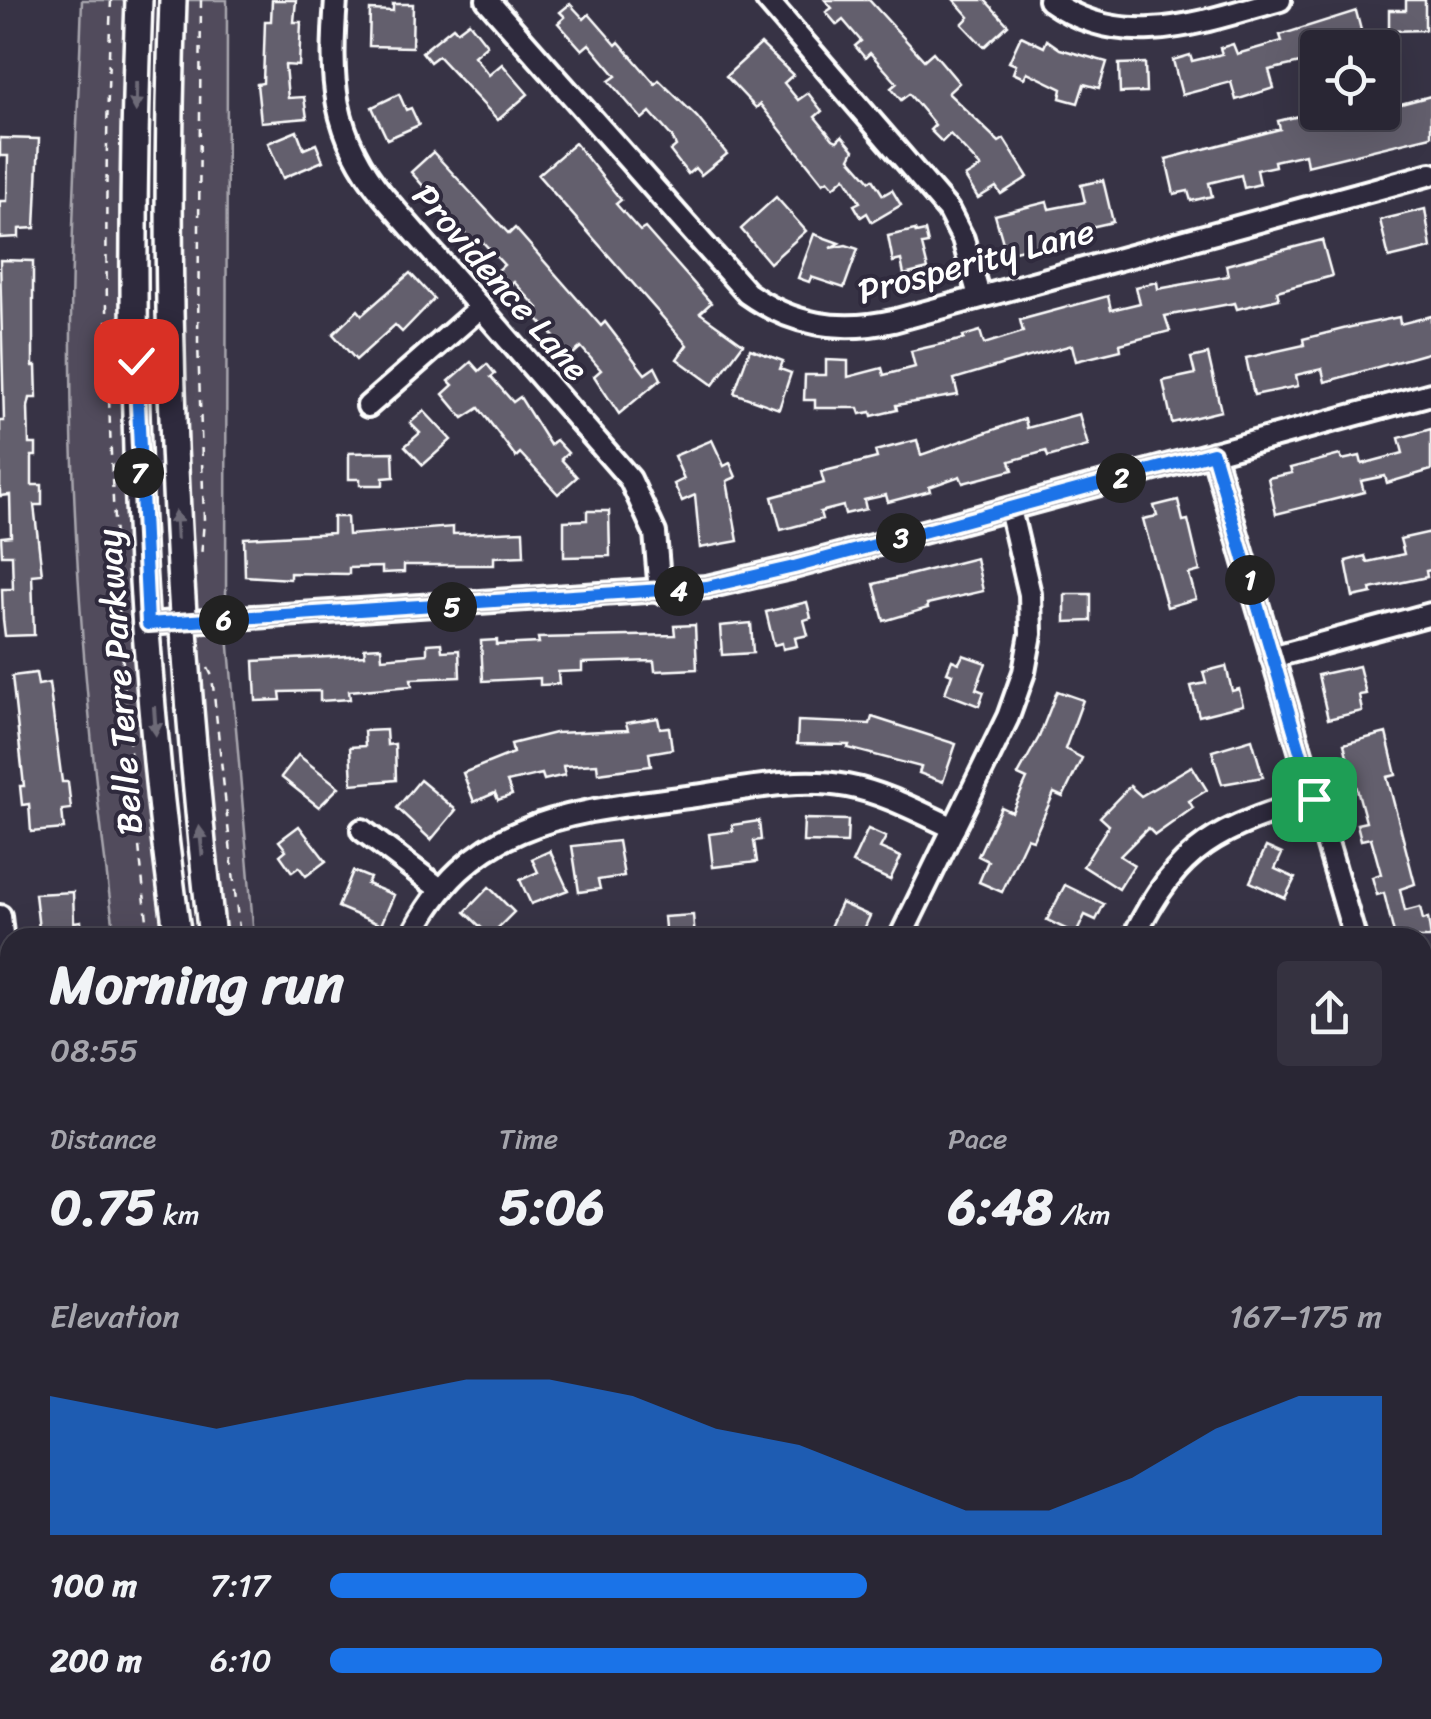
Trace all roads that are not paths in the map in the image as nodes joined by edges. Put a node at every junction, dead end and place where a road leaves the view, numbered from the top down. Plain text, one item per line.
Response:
1 (139, 0) edge
2 (174, 0) edge
3 (336, 0) edge
4 (487, 0) edge
5 (767, 0) edge
6 (1049, 0) edge
7 (1280, 0) edge
8 (1431, 174) edge
9 (979, 296) junction
10 (480, 308) junction
11 (1431, 394) edge
12 (368, 406) dead end
13 (1213, 453) junction
14 (1010, 509) junction
15 (660, 592) junction
16 (1431, 614) edge
17 (182, 623) junction
18 (148, 624) junction
19 (1272, 657) junction
20 (1314, 799) junction
21 (954, 828) junction
22 (362, 830) dead end
23 (440, 889) junction
24 (177, 928) edge
25 (211, 928) edge
26 (417, 928) edge
27 (905, 928) edge
28 (1138, 928) edge
29 (1353, 928) edge

1 -> 18 main road, Belle Terre Parkway
17 -> 2 main road, Belle Terre Parkway
3 - 10 street, Providence Lane
4 - 9 street, Prosperity Lane
5 - 9 street
6 - 7 street
8 - 9 street, Prosperity Lane
10 - 12 street
10 - 15 street, Providence Lane
11 - 13 street
13 - 14 street
13 - 19 street
14 - 15 street
14 - 21 street
15 - 17 street
16 - 19 street
17 - 18 street
25 -> 17 main road, Belle Terre Parkway
18 -> 24 main road, Belle Terre Parkway
19 - 20 street
20 - 28 street
20 - 29 street
21 - 23 street
21 - 27 street
22 - 23 street
23 - 26 street

